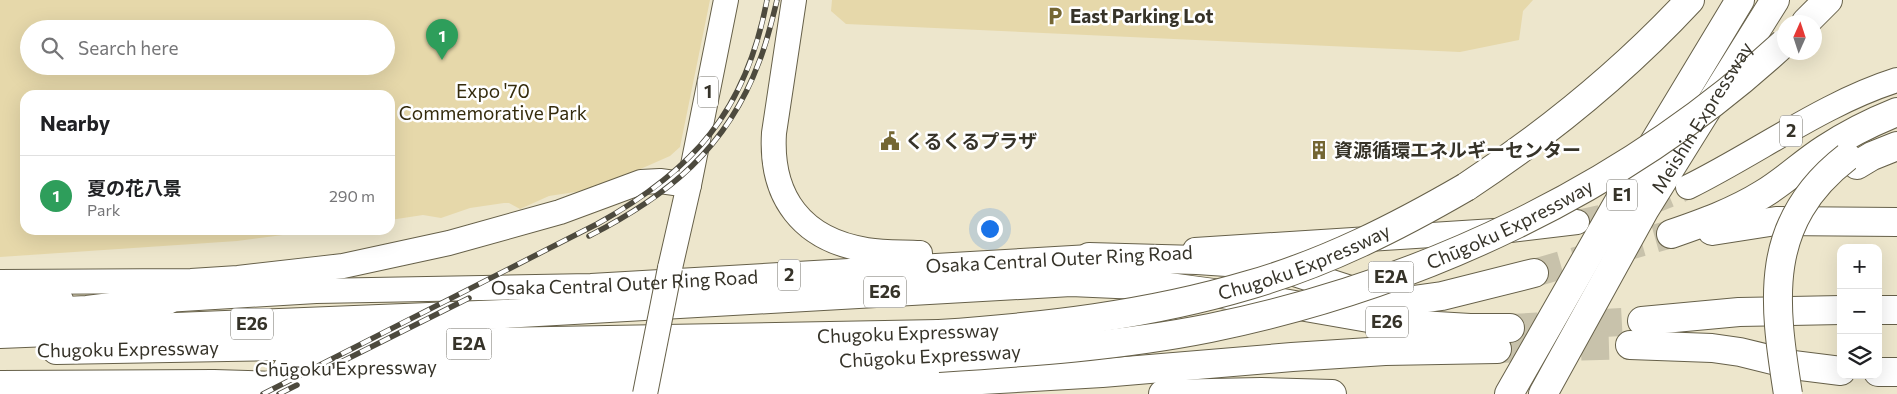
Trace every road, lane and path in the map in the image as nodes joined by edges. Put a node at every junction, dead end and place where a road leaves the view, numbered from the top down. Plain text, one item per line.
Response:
1 (726, 0) edge
2 (794, 0) edge
3 (1690, 0) edge
4 (1740, 0) edge
5 (1775, 0) edge
6 (1828, 0) edge
7 (1813, 15) edge
8 (1777, 48) edge
9 (1897, 80) edge
10 (1897, 112) edge
11 (1897, 132) edge
12 (1897, 146) edge
13 (1852, 161) junction
14 (689, 185) junction
15 (1688, 187) tunnel mouth
16 (1577, 222) tunnel mouth
17 (1897, 222) edge
18 (1089, 257) junction
19 (1036, 260) junction
20 (1534, 273) tunnel mouth
21 (0, 282) edge
22 (0, 298) edge
23 (168, 300) junction
24 (1837, 310) edge
25 (1882, 310) edge
26 (1897, 310) edge
27 (0, 314) edge
28 (1642, 321) tunnel mouth
29 (0, 334) edge
30 (938, 346) junction
31 (1630, 346) tunnel mouth
32 (0, 351) edge
33 (1559, 364) junction
34 (1837, 370) edge
35 (1882, 372) edge
36 (1897, 372) edge
37 (0, 374) edge
38 (0, 385) edge
39 (645, 394) edge
40 (1163, 394) edge
41 (1332, 394) edge
42 (1509, 394) edge
43 (1543, 394) edge
44 (1548, 394) edge
45 (1788, 394) edge
46 (1806, 394) edge

1 - 14 main road, 1
2 - 19 main road
3 - 30 highway, Chugoku Expressway / E2A, bridge
4 - 42 highway, Meishin Expressway / E1
5 - 33 highway, Meishin Expressway / E1
6 - 7 highway
8 - 30 highway, Chūgoku Expressway / E2A, bridge
9 - 15 main road, 2
10 - 17 highway
11 - 13 highway
12 - 13 highway
13 - 45 highway, bridge
13 - 46 highway
14 - 21 main road
14 - 39 main road, 1, bridge
16 - 18 main road, Osaka Central Outer Ring Road / 2
18 - 19 main road, Osaka Central Outer Ring Road / 2
18 - 20 highway
19 - 23 main road, Osaka Central Outer Ring Road / 2
22 - 23 main road, Osaka Central Outer Ring Road / 2
23 - 27 highway
24 - 28 highway
25 - 26 highway
29 - 38 highway, E26
30 - 32 highway, Chugoku Expressway / E2A
30 - 37 highway, Chūgoku Expressway / E2A
31 - 34 highway
33 - 43 highway, Meishin Expressway / E1
33 - 44 highway
35 - 36 highway
40 - 41 highway

